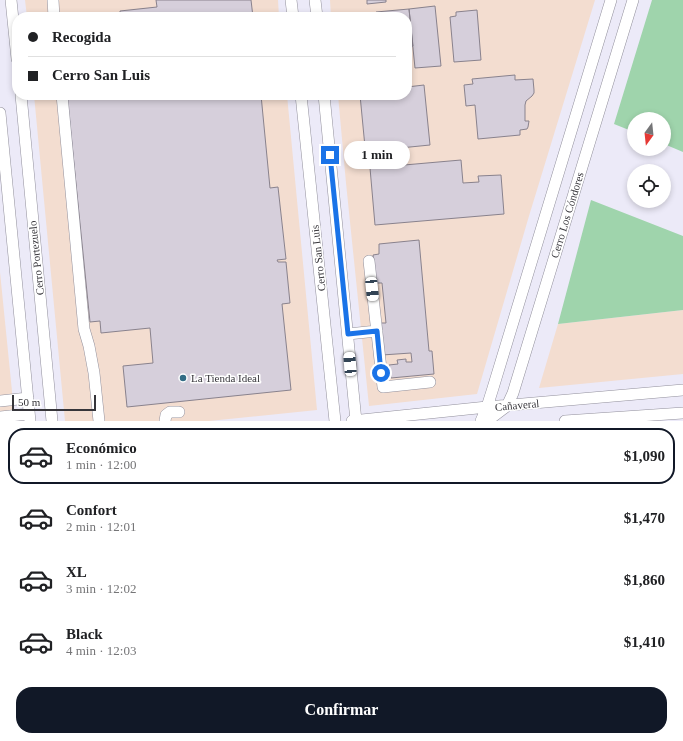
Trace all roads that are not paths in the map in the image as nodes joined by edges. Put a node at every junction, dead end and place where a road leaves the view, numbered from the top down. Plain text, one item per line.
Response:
1 (11, 0) edge
2 (53, 0) edge
3 (291, 0) edge
4 (315, 0) edge
5 (611, 0) edge
6 (633, 0) edge
7 (12, 12) edge
8 (54, 12) edge
9 (292, 12) edge
10 (316, 12) edge
11 (20, 100) edge
12 (63, 100) edge
13 (302, 100) edge
14 (325, 100) edge
15 (0, 113) edge
16 (369, 261) dead end
17 (377, 331) junction
18 (348, 334) junction
19 (430, 382) dead end
20 (683, 390) edge
21 (28, 398) junction
22 (0, 401) edge
23 (507, 406) junction
24 (487, 407) junction
25 (179, 412) dead end
26 (683, 412) edge
27 (0, 417) edge
28 (30, 418) edge
29 (52, 421) edge
30 (99, 421) edge
31 (165, 421) edge
32 (335, 421) edge
33 (352, 421) edge
34 (356, 421) edge
35 (481, 421) edge
36 (487, 421) edge
37 (565, 421) edge

1 - 7 street
2 - 8 street
3 - 9 street
4 - 10 street
5 - 24 street, Cerro Los Cóndores
6 - 23 street, Cerro Los Cóndores
11 - 29 street, Cerro Portezuelo
12 - 30 street
13 - 32 street, Cerro San Luis
14 - 18 street, Cerro San Luis
15 - 21 street, Cerro Portezuelo
16 - 17 street
17 - 18 street
17 - 19 street
18 - 34 street, Cerro San Luis
20 - 23 street, Cañaveral
21 - 22 street
21 - 28 street, Cerro Portezuelo
23 - 24 street, Cañaveral
23 - 36 street
24 - 34 street, Cañaveral
24 - 35 street, Cerro Los Cóndores
25 - 31 street
26 - 37 street
27 - 28 street
33 - 34 street, Cañaveral

